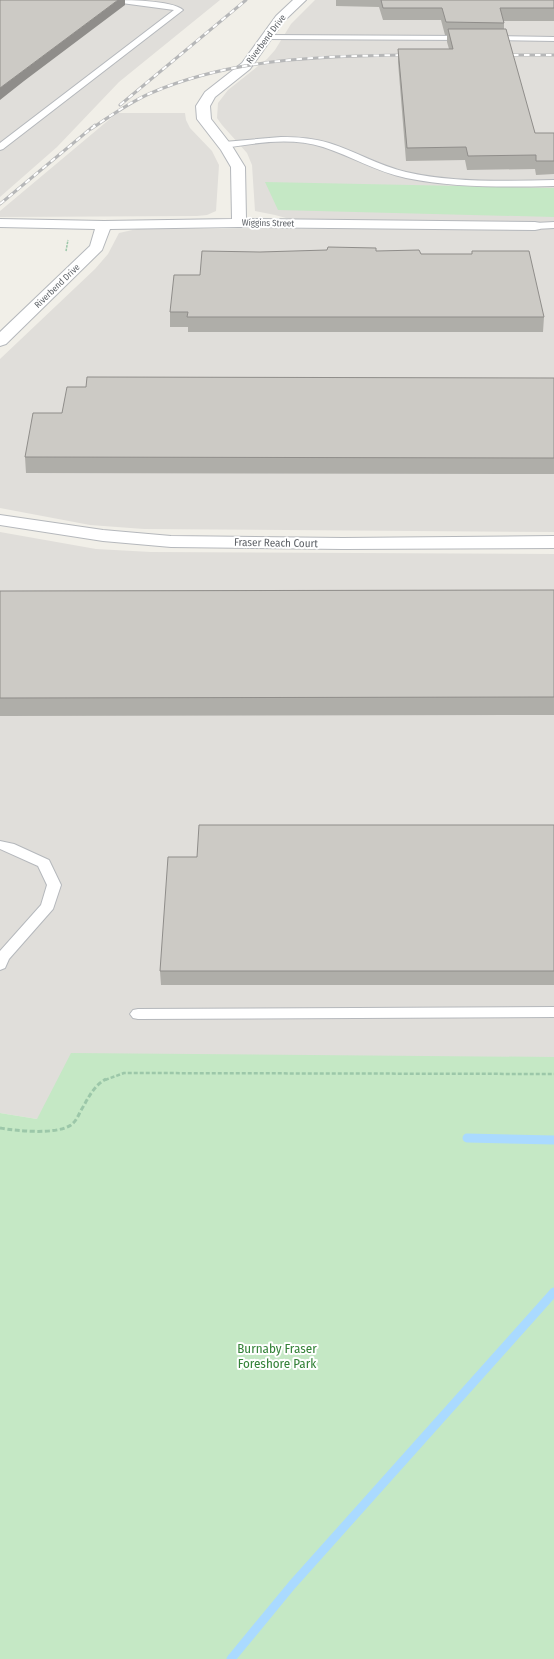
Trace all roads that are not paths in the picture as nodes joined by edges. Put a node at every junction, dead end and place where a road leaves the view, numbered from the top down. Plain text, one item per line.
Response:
1 (114, 0) edge
2 (300, 0) edge
3 (268, 37) junction
4 (554, 39) edge
5 (224, 145) junction
6 (0, 147) edge
7 (554, 183) edge
8 (0, 222) edge
9 (239, 223) junction
10 (104, 225) junction
11 (554, 225) edge
12 (535, 226) joint
13 (0, 341) edge
14 (0, 520) edge
15 (554, 542) edge
16 (0, 845) edge
17 (7, 944) edge
18 (0, 965) edge
19 (554, 1012) edge
20 (138, 1014) dead end

1 - 6 lane
2 - 3 street, Riverbend Drive
3 - 4 lane
3 - 5 street, Riverbend Drive
5 - 7 lane
5 - 9 street, Riverbend Drive
8 - 10 street, Wiggins Street
9 - 10 street, Wiggins Street
9 - 12 street, Wiggins Street
10 - 13 street, Riverbend Drive
11 - 12 lane
14 - 15 street, Fraser Reach Court
16 - 17 lane
17 - 18 lane
19 - 20 lane

